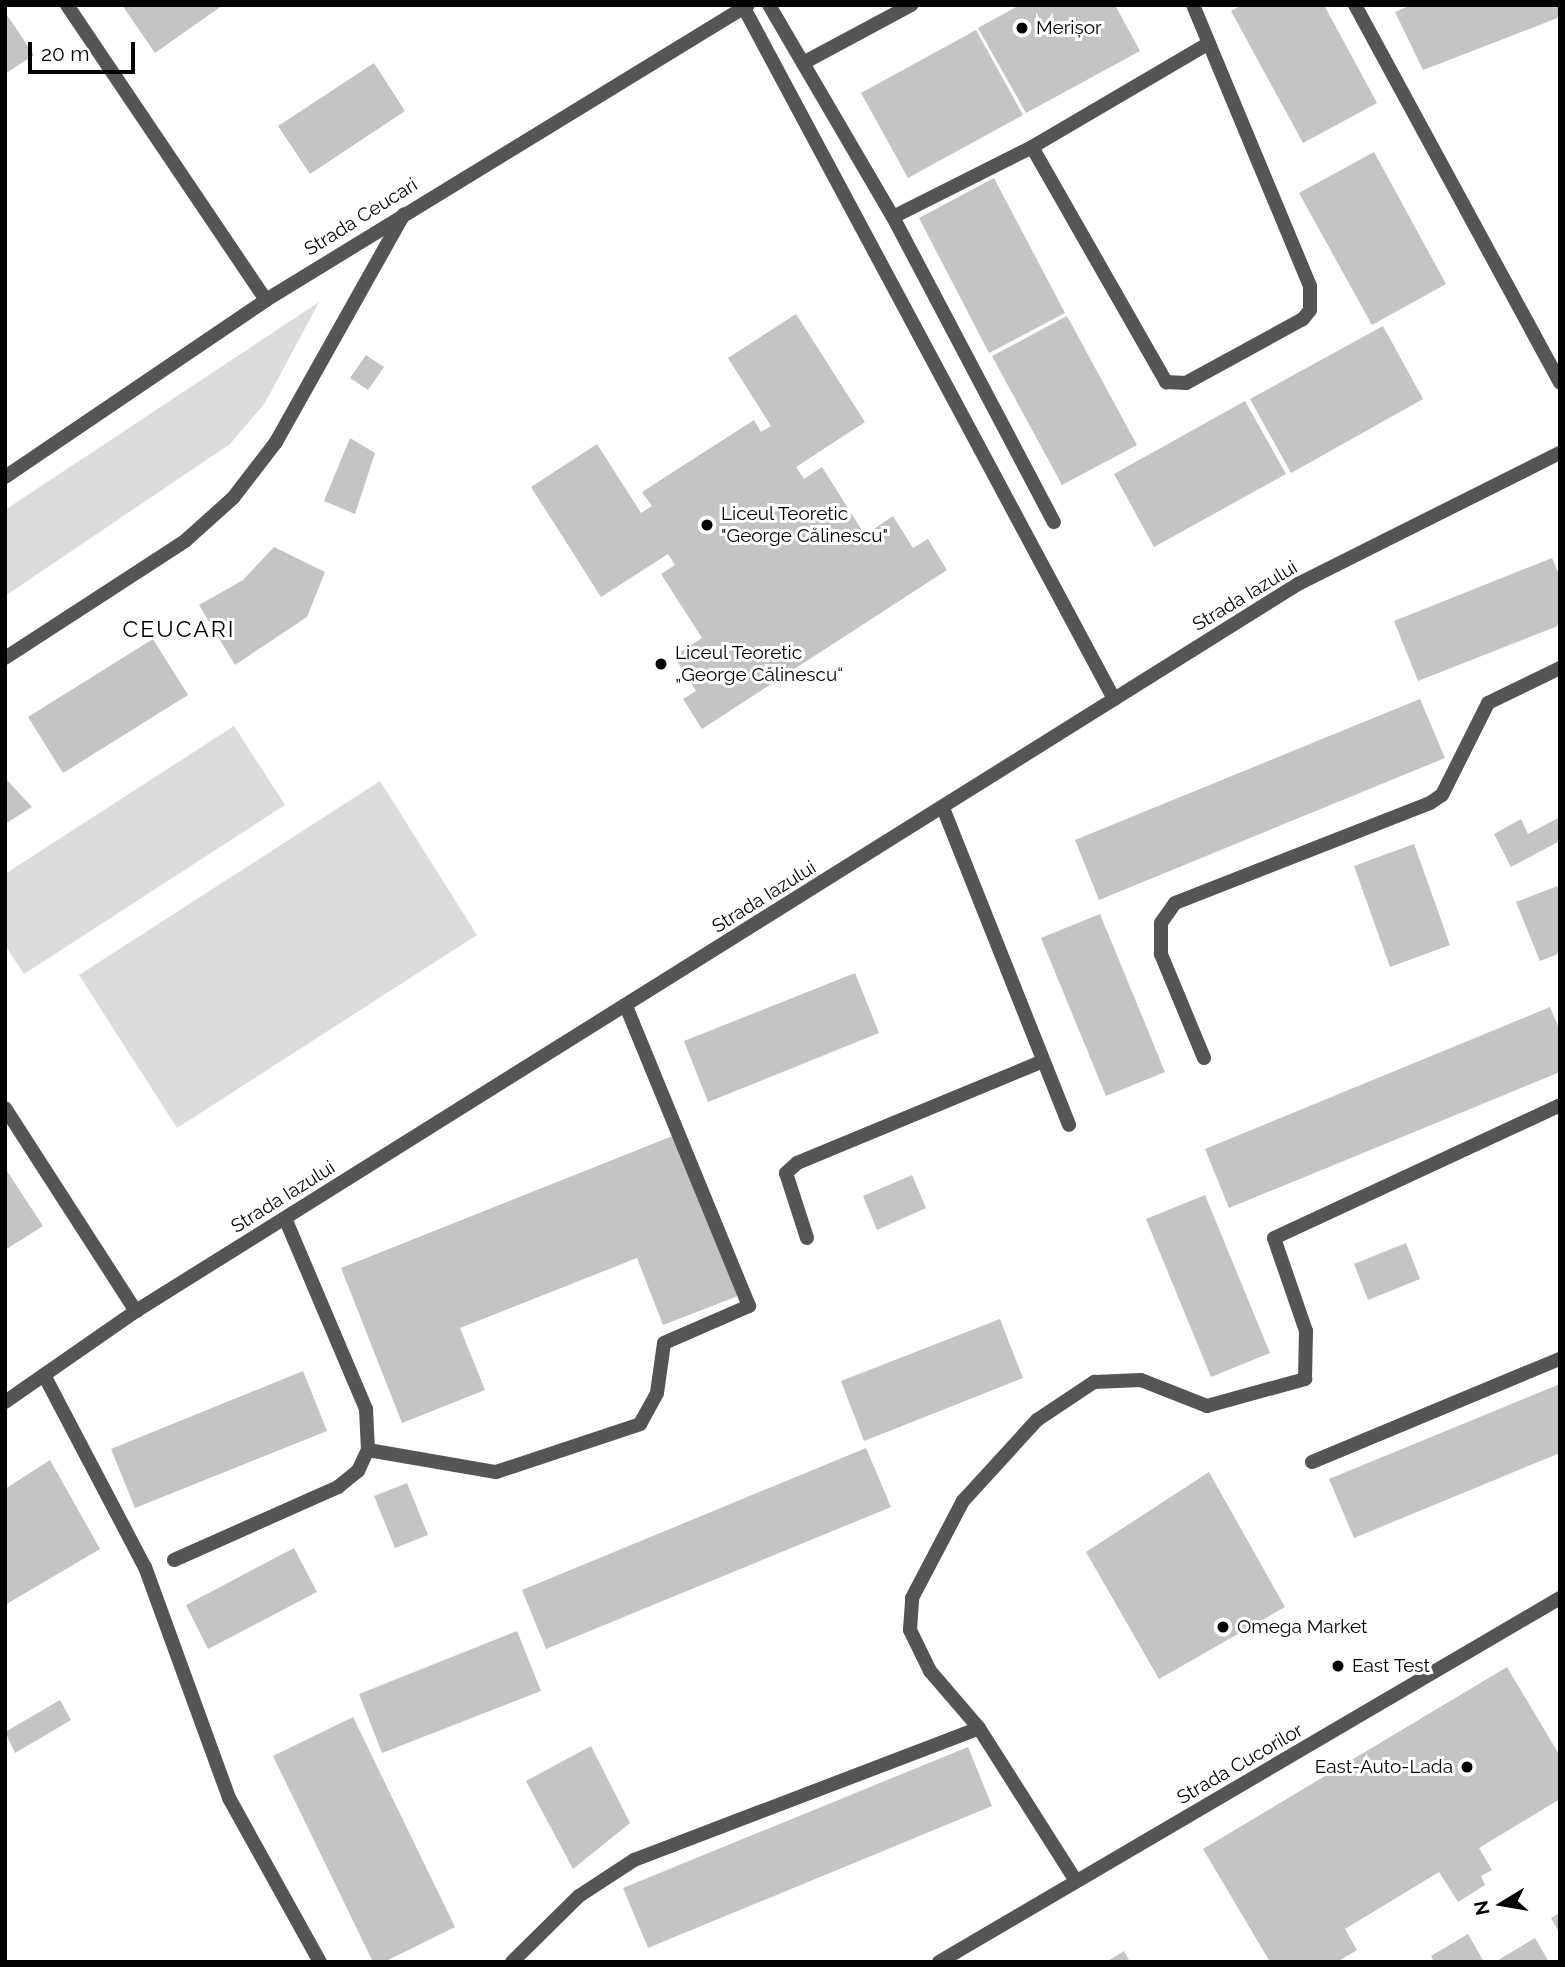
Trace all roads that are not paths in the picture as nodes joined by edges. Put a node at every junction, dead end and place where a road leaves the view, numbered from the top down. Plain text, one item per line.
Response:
1 (67, 5) edge
2 (769, 5) edge
3 (911, 5) edge
4 (1194, 5) edge
5 (1355, 5) edge
6 (746, 6) edge
7 (1209, 43) junction
8 (803, 63) junction
9 (1032, 148) junction
10 (406, 211) junction
11 (893, 217) junction
12 (265, 300) junction
13 (1560, 383) edge
14 (1560, 453) edge
15 (5, 477) edge
16 (1054, 522) dead end
17 (5, 658) edge
18 (1560, 668) edge
19 (1114, 699) junction
20 (943, 808) junction
21 (626, 1006) junction
22 (1204, 1058) dead end
23 (1044, 1061) junction
24 (1560, 1105) edge
25 (5, 1108) edge
26 (1069, 1125) dead end
27 (285, 1218) junction
28 (807, 1238) dead end
29 (136, 1311) junction
30 (1560, 1359) edge
31 (44, 1375) junction
32 (5, 1402) edge
33 (368, 1450) junction
34 (1312, 1462) dead end
35 (174, 1560) dead end
36 (1560, 1598) edge
37 (979, 1728) junction
38 (1076, 1881) junction
39 (320, 1962) edge
40 (512, 1962) edge
41 (939, 1962) edge

1 - 12 street
2 - 8 street
3 - 8 street
4 - 7 street
5 - 13 street
6 - 10 street, Strada Ceucari
6 - 19 street
7 - 9 street
7 - 9 street
8 - 11 street
9 - 11 street
10 - 12 street, Strada Ceucari
10 - 17 street
11 - 16 street
12 - 15 street, Strada Ceucari
14 - 19 street, Strada Iazului
18 - 22 street
19 - 20 street, Strada Iazului
20 - 21 street, Strada Iazului
20 - 23 street
21 - 27 street, Strada Iazului
21 - 33 street
23 - 26 street
23 - 28 street
24 - 37 street
25 - 29 street
27 - 29 street, Strada Iazului
27 - 33 street
29 - 31 street, Strada Iazului
30 - 34 street
31 - 32 street, Strada Iazului
31 - 39 street
33 - 35 street
36 - 38 street, Strada Cucorilor
37 - 38 street
37 - 40 street
38 - 41 street, Strada Cucorilor

